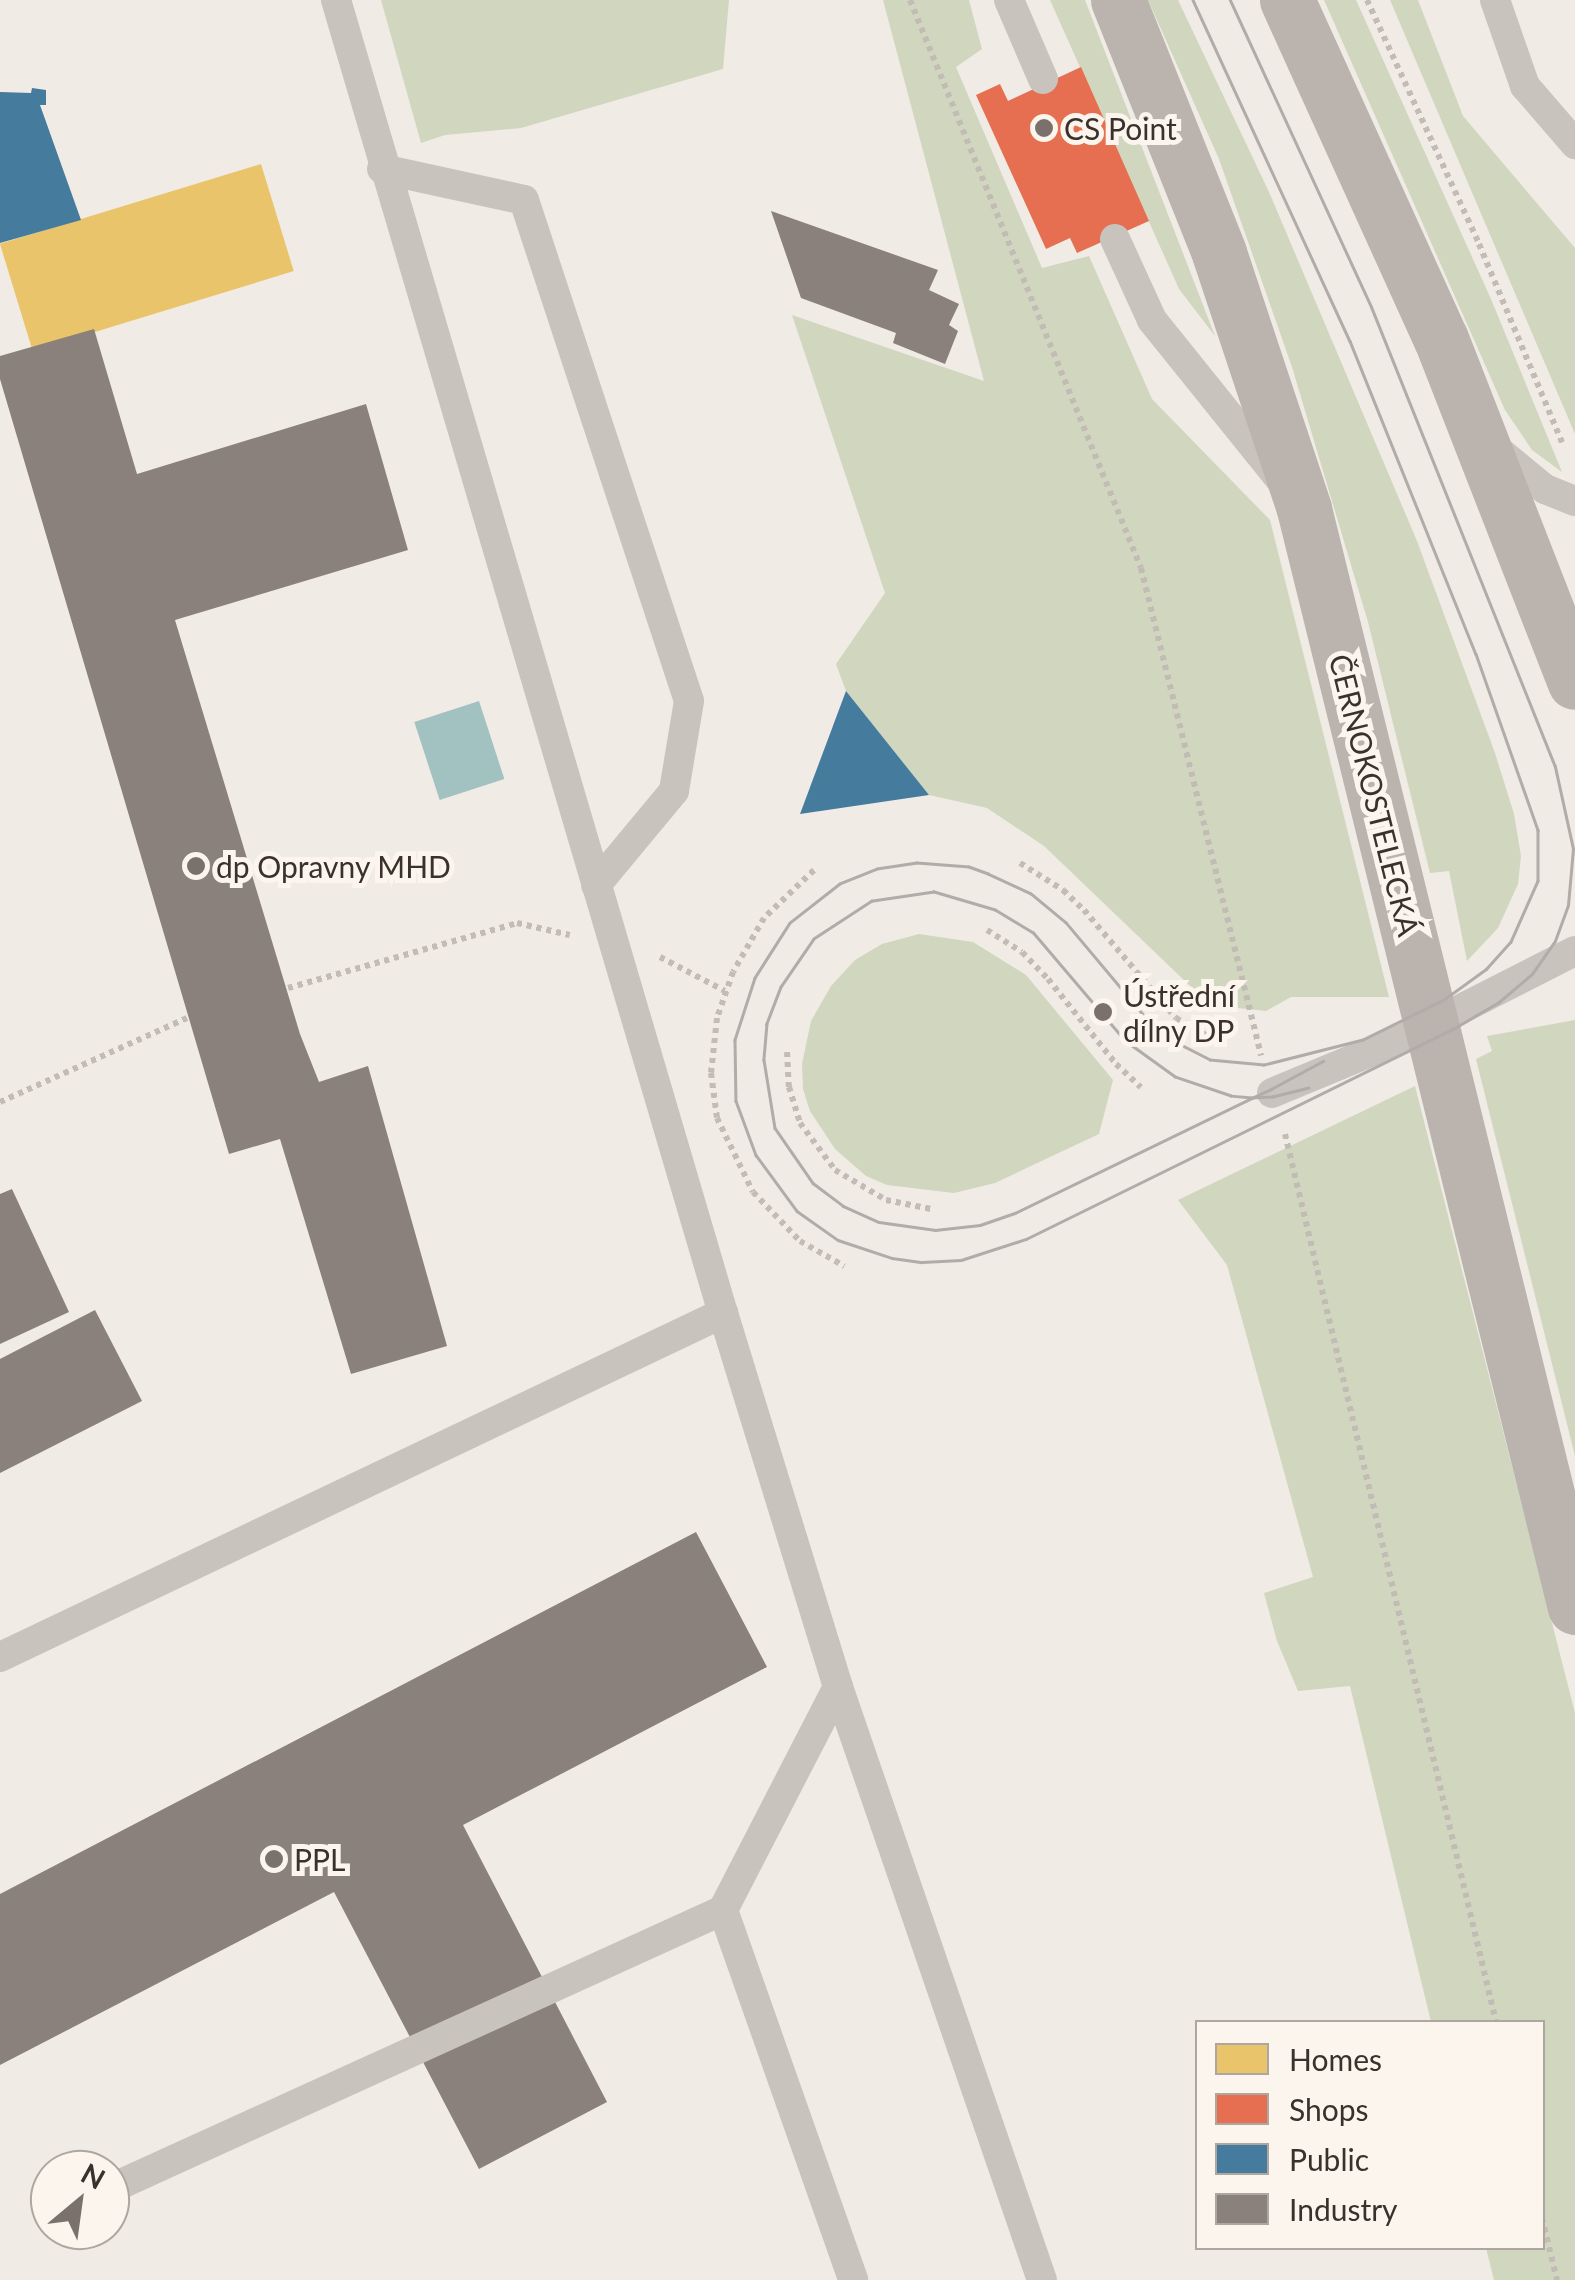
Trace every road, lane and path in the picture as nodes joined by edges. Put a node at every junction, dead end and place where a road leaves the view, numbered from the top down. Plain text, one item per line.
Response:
1 (336, 0) edge
2 (910, 0) edge
3 (1009, 0) edge
4 (1118, 0) edge
5 (1287, 0) edge
6 (1367, 0) edge
7 (1495, 0) edge
8 (1043, 79) dead end
9 (1575, 144) edge
10 (382, 169) junction
11 (1115, 239) dead end
12 (1475, 423) junction
13 (1572, 465) dead end
14 (1575, 501) edge
15 (1304, 510) junction
16 (1575, 682) edge
17 (1020, 863) dead end
18 (814, 870) dead end
19 (596, 884) junction
20 (987, 930) dead end
21 (614, 946) junction
22 (1575, 951) edge
23 (288, 988) dead end
24 (725, 992) junction
25 (187, 1018) dead end
26 (1213, 1039) dead end
27 (788, 1052) dead end
28 (1268, 1079) junction
29 (1142, 1087) dead end
30 (0, 1102) edge
31 (932, 1209) dead end
32 (844, 1266) dead end
33 (723, 1314) junction
34 (1575, 1607) edge
35 (0, 1657) edge
36 (838, 1687) junction
37 (723, 1910) junction
38 (1496, 2020) edge
39 (130, 2180) edge
40 (1545, 2230) edge
41 (853, 2280) edge
42 (1042, 2280) edge
43 (1557, 2280) edge

1 - 10 lane
2 - 28 path
3 - 8 lane
4 - 15 main road, ČERNOKOSTELECKÁ
5 - 12 main road
6 - 13 path
7 - 9 lane
10 - 19 lane
10 - 19 lane
11 - 15 lane
12 - 14 lane
12 - 16 main road
15 - 34 main road, ČERNOKOSTELECKÁ
17 - 26 path
18 - 24 path
19 - 21 lane
20 - 29 path
21 - 23 path
21 - 24 path
21 - 33 lane
22 - 28 lane
24 - 32 path
25 - 30 path
27 - 31 path
28 - 38 path
33 - 35 lane
33 - 36 lane
36 - 37 lane
36 - 42 lane
37 - 39 lane
37 - 41 lane
40 - 43 path

